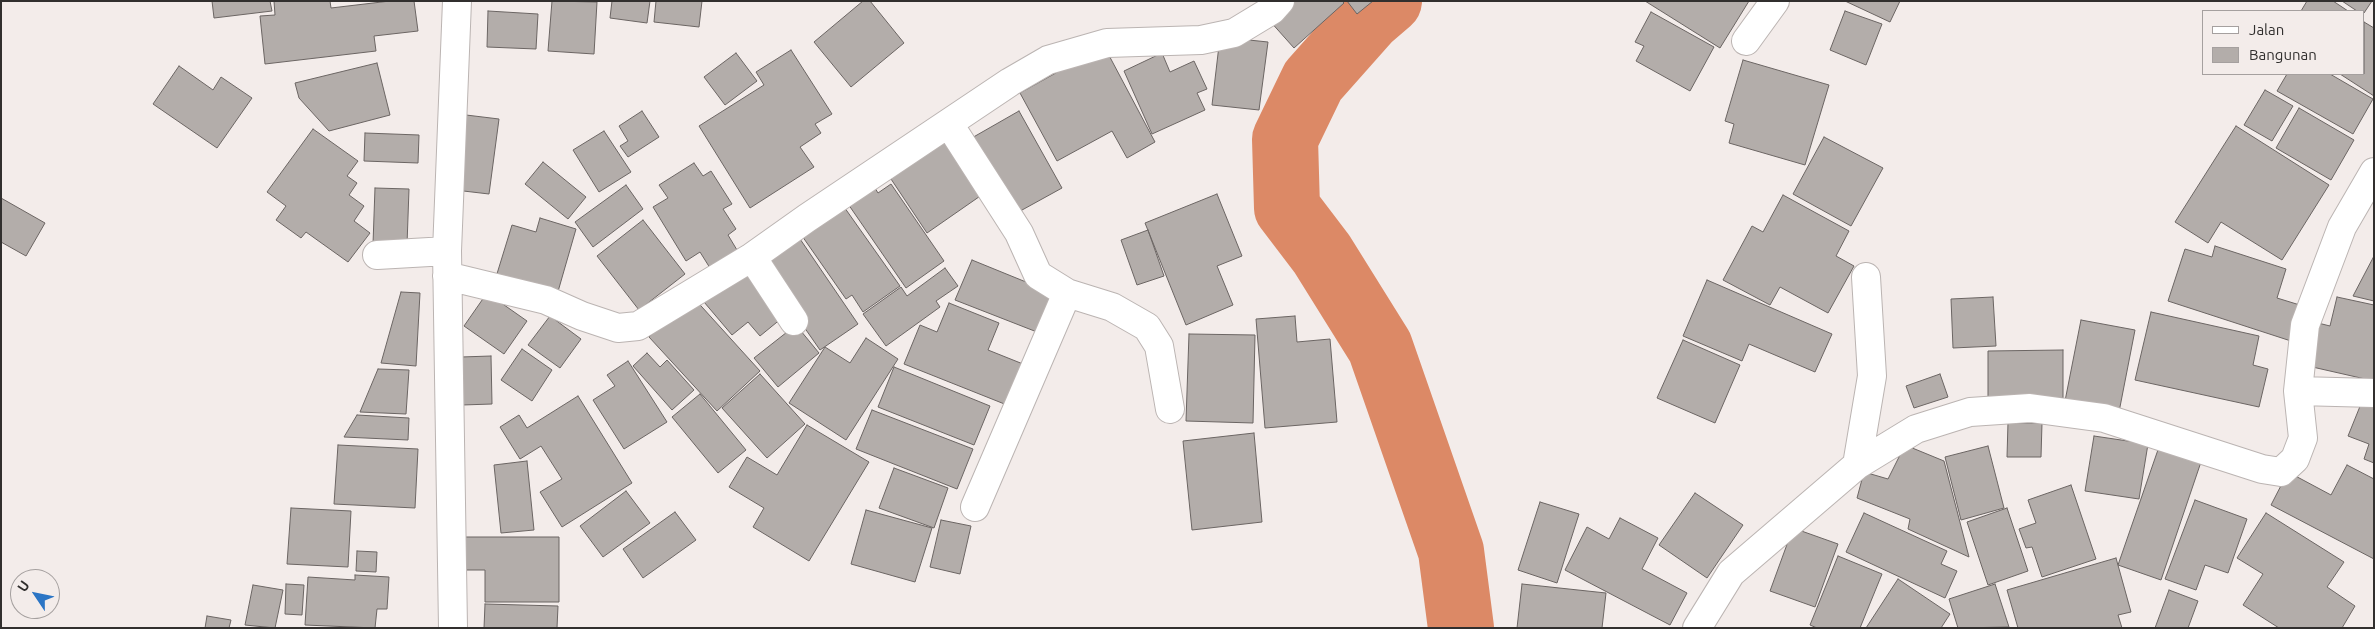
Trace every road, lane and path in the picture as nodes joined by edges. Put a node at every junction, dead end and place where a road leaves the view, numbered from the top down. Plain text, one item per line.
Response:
1 (457, 1) edge
2 (1280, 1) edge
3 (1775, 1) edge
4 (1746, 41) dead end
5 (949, 124) junction
6 (2374, 172) edge
7 (377, 255) dead end
8 (752, 257) junction
9 (447, 264) junction
10 (1866, 277) dead end
11 (1067, 293) junction
12 (794, 320) dead end
13 (2298, 391) junction
14 (2374, 393) edge
15 (1170, 409) dead end
16 (1857, 465) junction
17 (975, 508) dead end
18 (453, 628) edge
19 (1697, 628) edge

1 - 9 street
2 - 5 street
3 - 4 street
5 - 8 street
5 - 11 street
6 - 13 street
7 - 9 street
8 - 9 street
8 - 12 street
9 - 18 street
10 - 16 street
11 - 15 street
11 - 17 street
13 - 14 street
13 - 16 street
16 - 19 street

